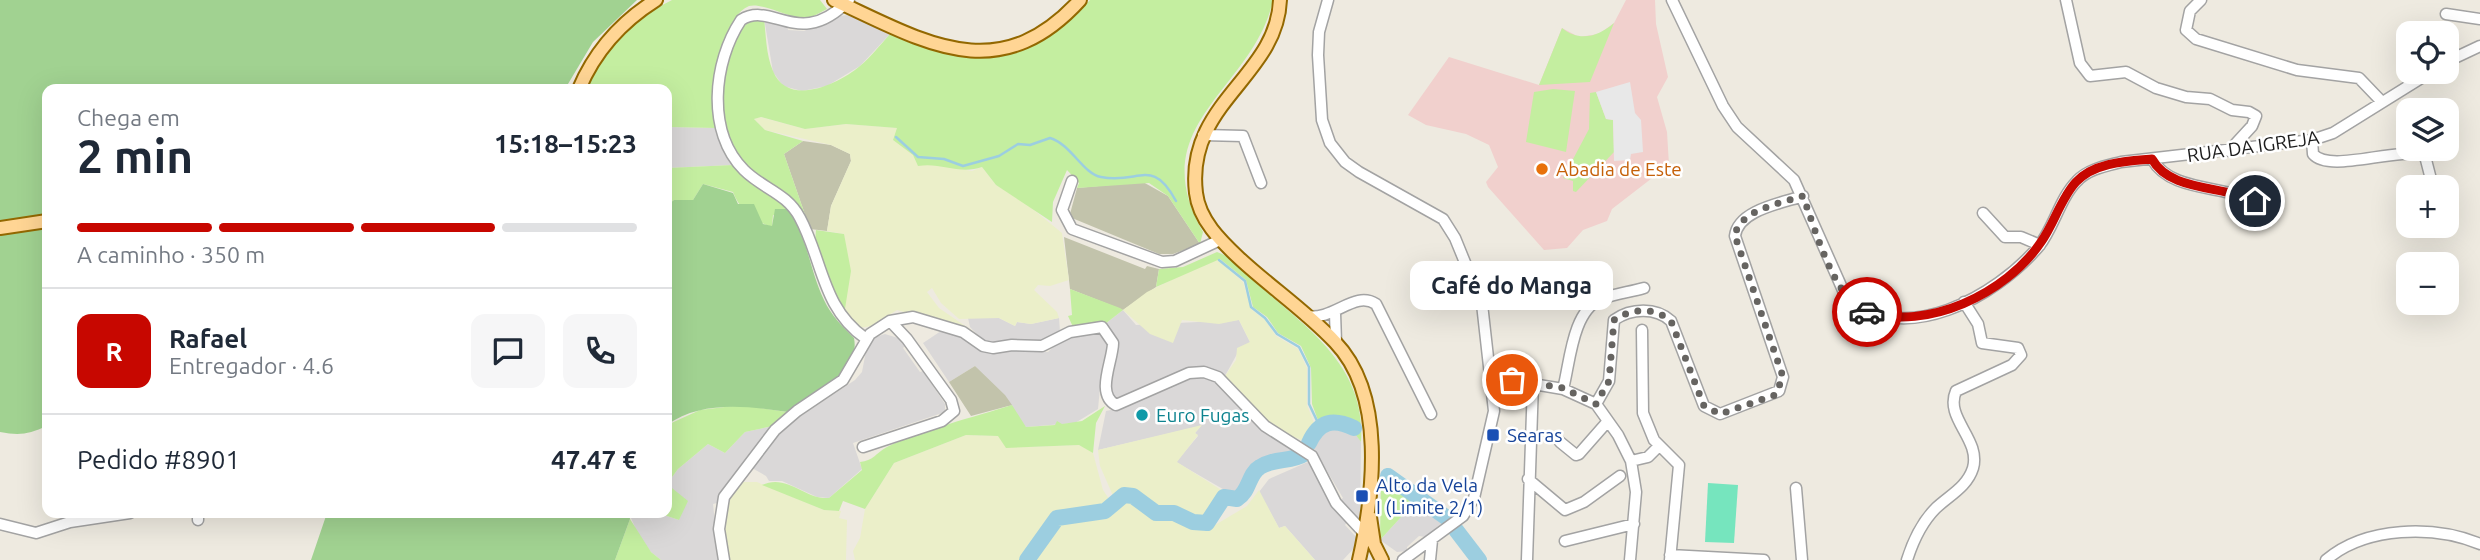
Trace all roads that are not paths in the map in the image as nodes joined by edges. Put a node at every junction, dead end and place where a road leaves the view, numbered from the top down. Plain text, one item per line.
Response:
1 (656, 0) edge
2 (1080, 0) edge
3 (1280, 0) edge
4 (1328, 0) edge
5 (1672, 0) edge
6 (2066, 0) edge
7 (2201, 0) edge
8 (842, 2) edge
9 (2446, 14) dead end
10 (2480, 19) edge
11 (2479, 46) edge
12 (2459, 56) edge
13 (582, 84) edge
14 (2411, 84) edge
15 (2382, 102) junction
16 (1203, 135) junction
17 (2312, 141) junction
18 (2229, 151) junction
19 (2152, 159) junction
20 (2430, 175) edge
21 (1072, 181) dead end
22 (1261, 183) dead end
23 (1803, 196) junction
24 (2255, 201) dead end
25 (1983, 213) dead end
26 (42, 222) edge
27 (0, 228) edge
28 (1220, 240) junction
29 (2040, 245) junction
30 (1644, 288) dead end
31 (1964, 302) junction
32 (890, 321) junction
33 (1323, 325) junction
34 (1642, 330) dead end
35 (865, 338) junction
36 (1491, 377) junction
37 (1533, 383) junction
38 (1563, 388) junction
39 (1596, 404) junction
40 (1431, 414) dead end
41 (1608, 421) junction
42 (1560, 442) dead end
43 (1659, 446) junction
44 (863, 447) dead end
45 (1631, 461) junction
46 (1620, 477) dead end
47 (1528, 479) junction
48 (1796, 488) dead end
49 (1368, 510) junction
50 (97, 518) edge
51 (0, 524) edge
52 (1634, 524) junction
53 (1365, 534) junction
54 (1432, 539) junction
55 (1565, 541) dead end
56 (1374, 544) junction
57 (2480, 544) edge
58 (1416, 555) edge
59 (1670, 558) edge
60 (724, 560) edge
61 (1359, 560) edge
62 (1382, 560) edge
63 (1403, 560) edge
64 (1430, 560) edge
65 (1527, 560) edge
66 (1630, 560) edge
67 (1764, 560) edge
68 (1802, 560) edge
69 (1907, 560) edge
70 (2326, 560) edge

1 - 13 main road
2 - 8 main road
3 - 16 main road
4 - 36 street
5 - 23 street, RUA DA IGREJA
6 - 18 street
7 - 15 street
8 - 35 street
9 - 10 street
11 - 12 street
14 - 15 street, RUA DA IGREJA
15 - 17 street, RUA DA IGREJA
16 - 22 street
16 - 28 main road
17 - 18 street, RUA DA IGREJA
17 - 20 street
18 - 19 street, RUA DA IGREJA
19 - 24 street
19 - 29 street, RUA DA IGREJA
21 - 28 street
23 - 31 street, RUA DA IGREJA
23 - 39 street
25 - 29 street
26 - 27 main road
28 - 33 main road
29 - 31 street, RUA DA IGREJA
30 - 38 street
31 - 69 street
32 - 35 street
32 - 44 street
32 - 53 street
33 - 40 street
33 - 49 main road
34 - 43 street
35 - 60 street
36 - 37 street
36 - 54 street
37 - 38 street
37 - 47 street
38 - 39 street
39 - 41 street
41 - 42 street
41 - 45 street
43 - 45 street
43 - 59 street
45 - 52 street
46 - 47 street
47 - 65 street
48 - 68 street
49 - 53 main road
49 - 56 main road
50 - 51 street
52 - 55 street
52 - 66 street
53 - 56 main road
53 - 61 main road
54 - 58 street
54 - 64 street
56 - 62 main road
57 - 70 street
58 - 63 street
59 - 67 street

